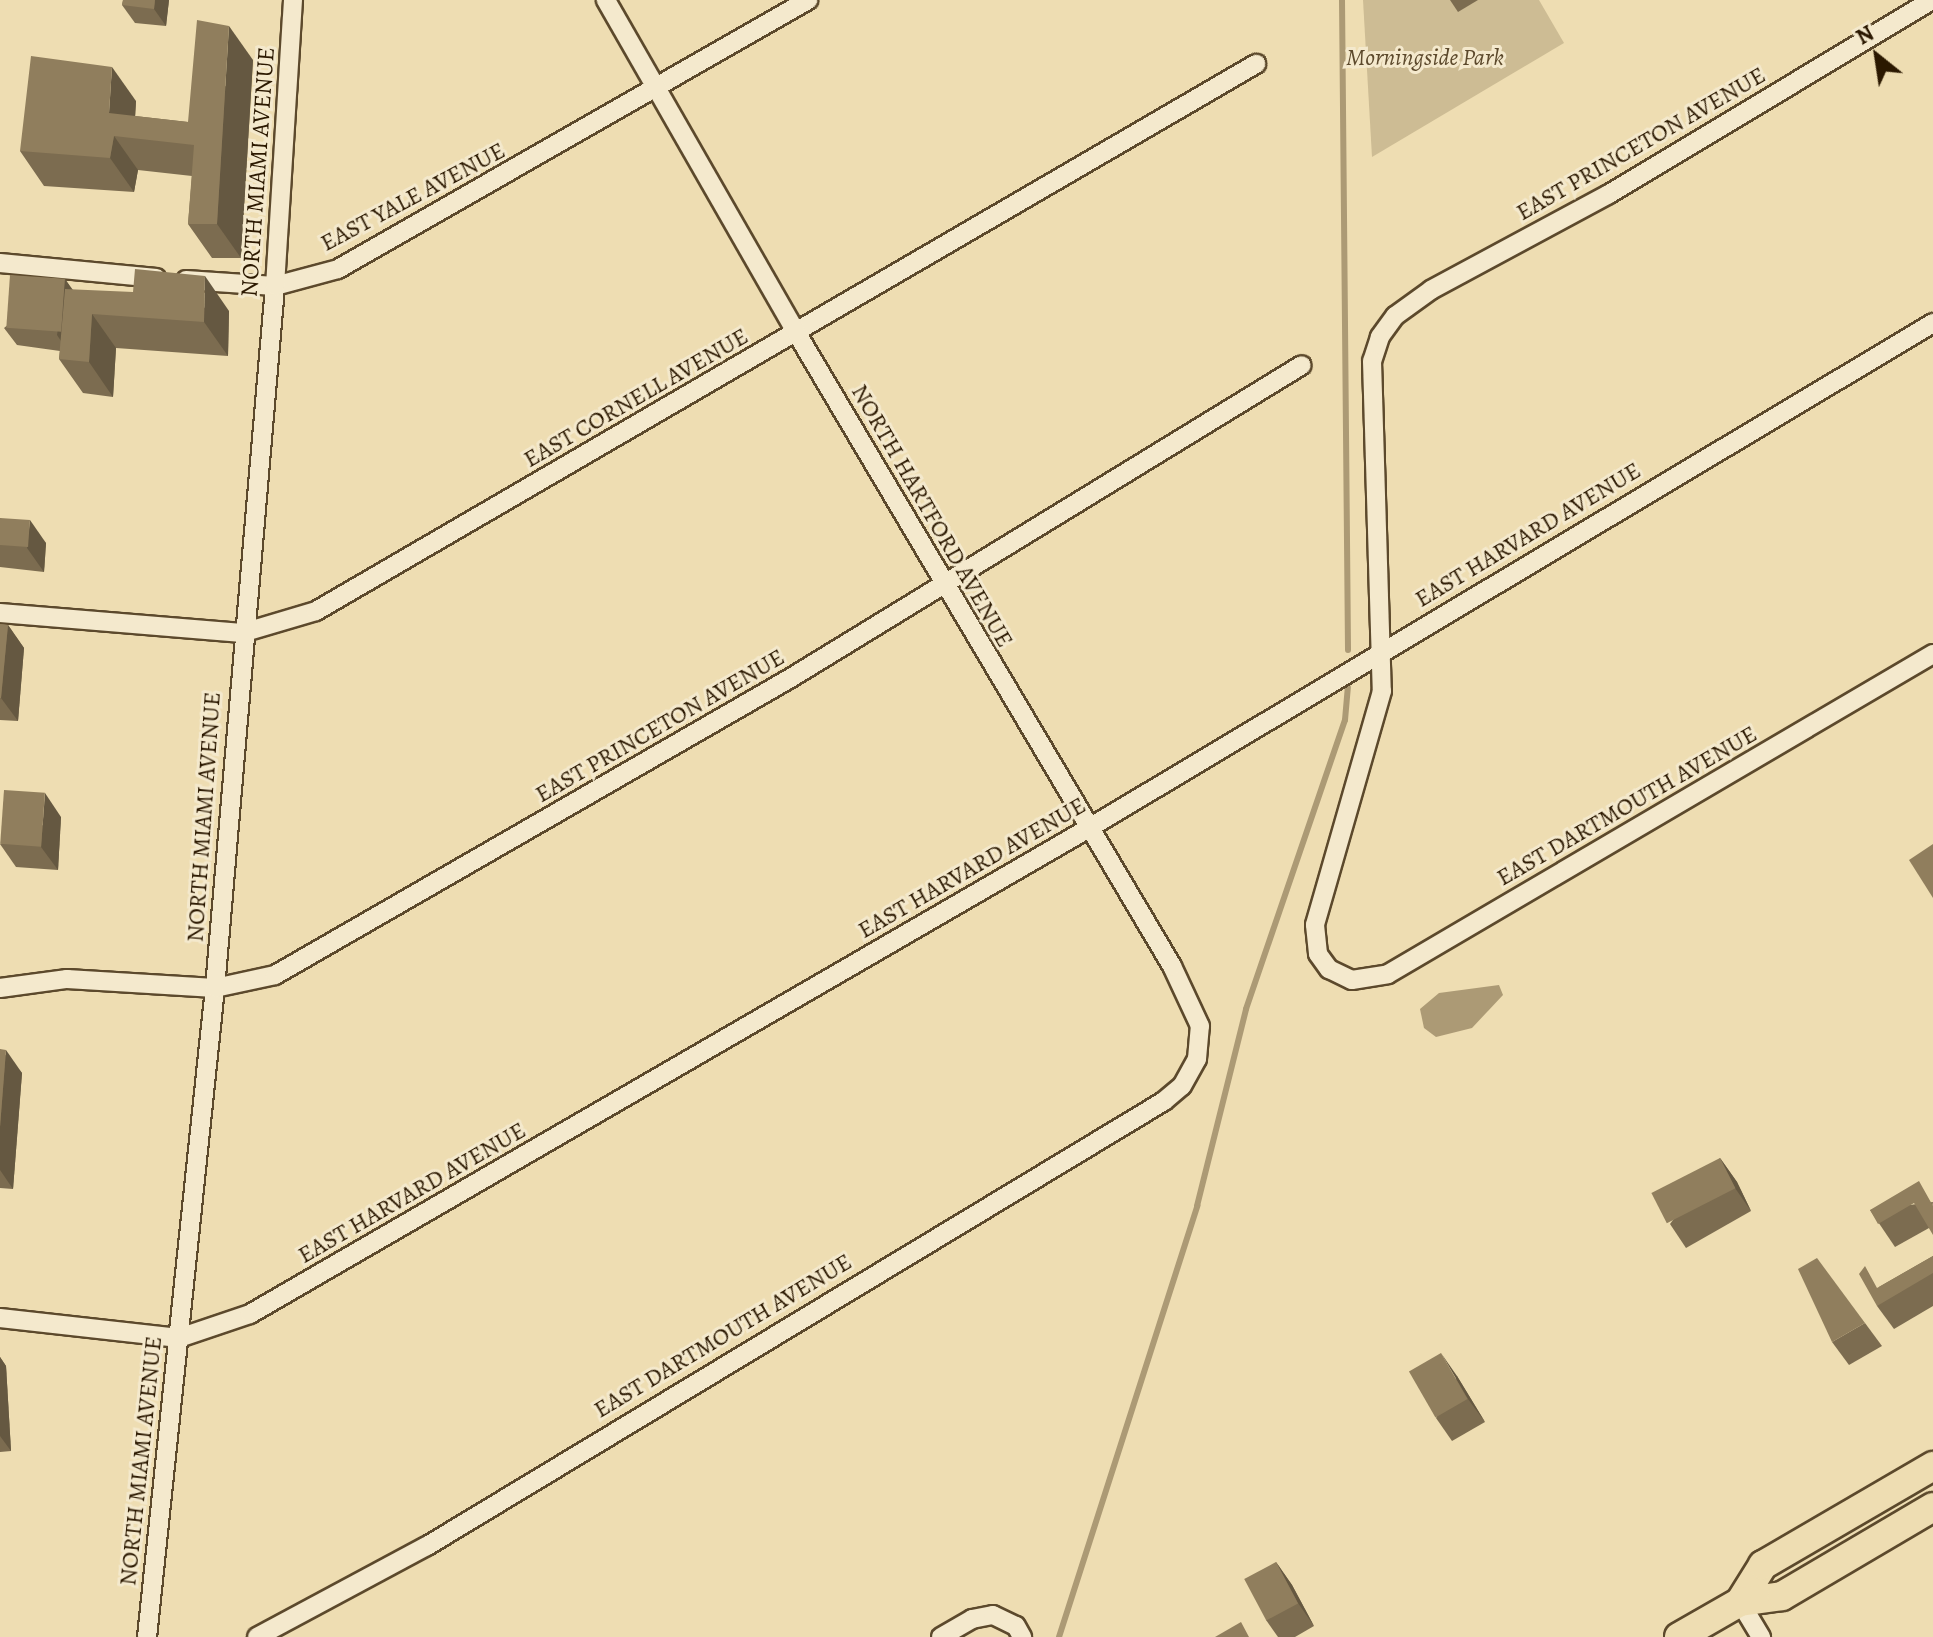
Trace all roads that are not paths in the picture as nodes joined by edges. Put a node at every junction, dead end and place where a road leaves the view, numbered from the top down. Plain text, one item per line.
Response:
1 (293, 0) edge
2 (606, 0) edge
3 (808, 0) edge
4 (1932, 0) edge
5 (1256, 64) dead end
6 (656, 90) junction
7 (0, 263) edge
8 (275, 286) junction
9 (1933, 323) edge
10 (796, 332) junction
11 (1302, 365) dead end
12 (945, 585) junction
13 (0, 613) edge
14 (242, 633) junction
15 (1383, 650) junction
16 (1933, 654) edge
17 (1089, 828) junction
18 (0, 988) edge
19 (215, 988) junction
20 (1197, 1059) joint
21 (0, 1318) edge
22 (179, 1338) junction
23 (1933, 1466) edge
24 (1933, 1507) edge
25 (1740, 1602) junction
26 (147, 1637) edge
27 (257, 1637) edge
28 (941, 1637) edge
29 (1022, 1637) edge
30 (1679, 1637) edge
31 (1761, 1637) edge

1 - 8 street, NORTH MIAMI AVENUE
2 - 6 street, NORTH HARTFORD AVENUE
3 - 6 street, EAST YALE AVENUE
4 - 15 street, EAST PRINCETON AVENUE
5 - 10 street, EAST CORNELL AVENUE
6 - 8 street, EAST YALE AVENUE
6 - 10 street, NORTH HARTFORD AVENUE
7 - 8 street, EAST YALE AVENUE
8 - 14 street, NORTH MIAMI AVENUE
9 - 15 street, EAST HARVARD AVENUE
10 - 12 street, NORTH HARTFORD AVENUE
10 - 14 street, EAST CORNELL AVENUE
11 - 12 street, EAST PRINCETON AVENUE
12 - 17 street, NORTH HARTFORD AVENUE
12 - 19 street, EAST PRINCETON AVENUE
13 - 14 street, EAST CORNELL AVENUE
14 - 19 street, NORTH MIAMI AVENUE
15 - 16 street, EAST DARTMOUTH AVENUE
15 - 17 street, EAST HARVARD AVENUE
17 - 20 street, NORTH HARTFORD AVENUE
17 - 22 street, EAST HARVARD AVENUE
18 - 19 street, EAST PRINCETON AVENUE
19 - 22 street, NORTH MIAMI AVENUE
20 - 27 street, EAST DARTMOUTH AVENUE
21 - 22 street, EAST HARVARD AVENUE
22 - 26 street, NORTH MIAMI AVENUE
23 - 25 main road
24 - 25 main road
25 - 30 main road
25 - 31 street
28 - 29 street

